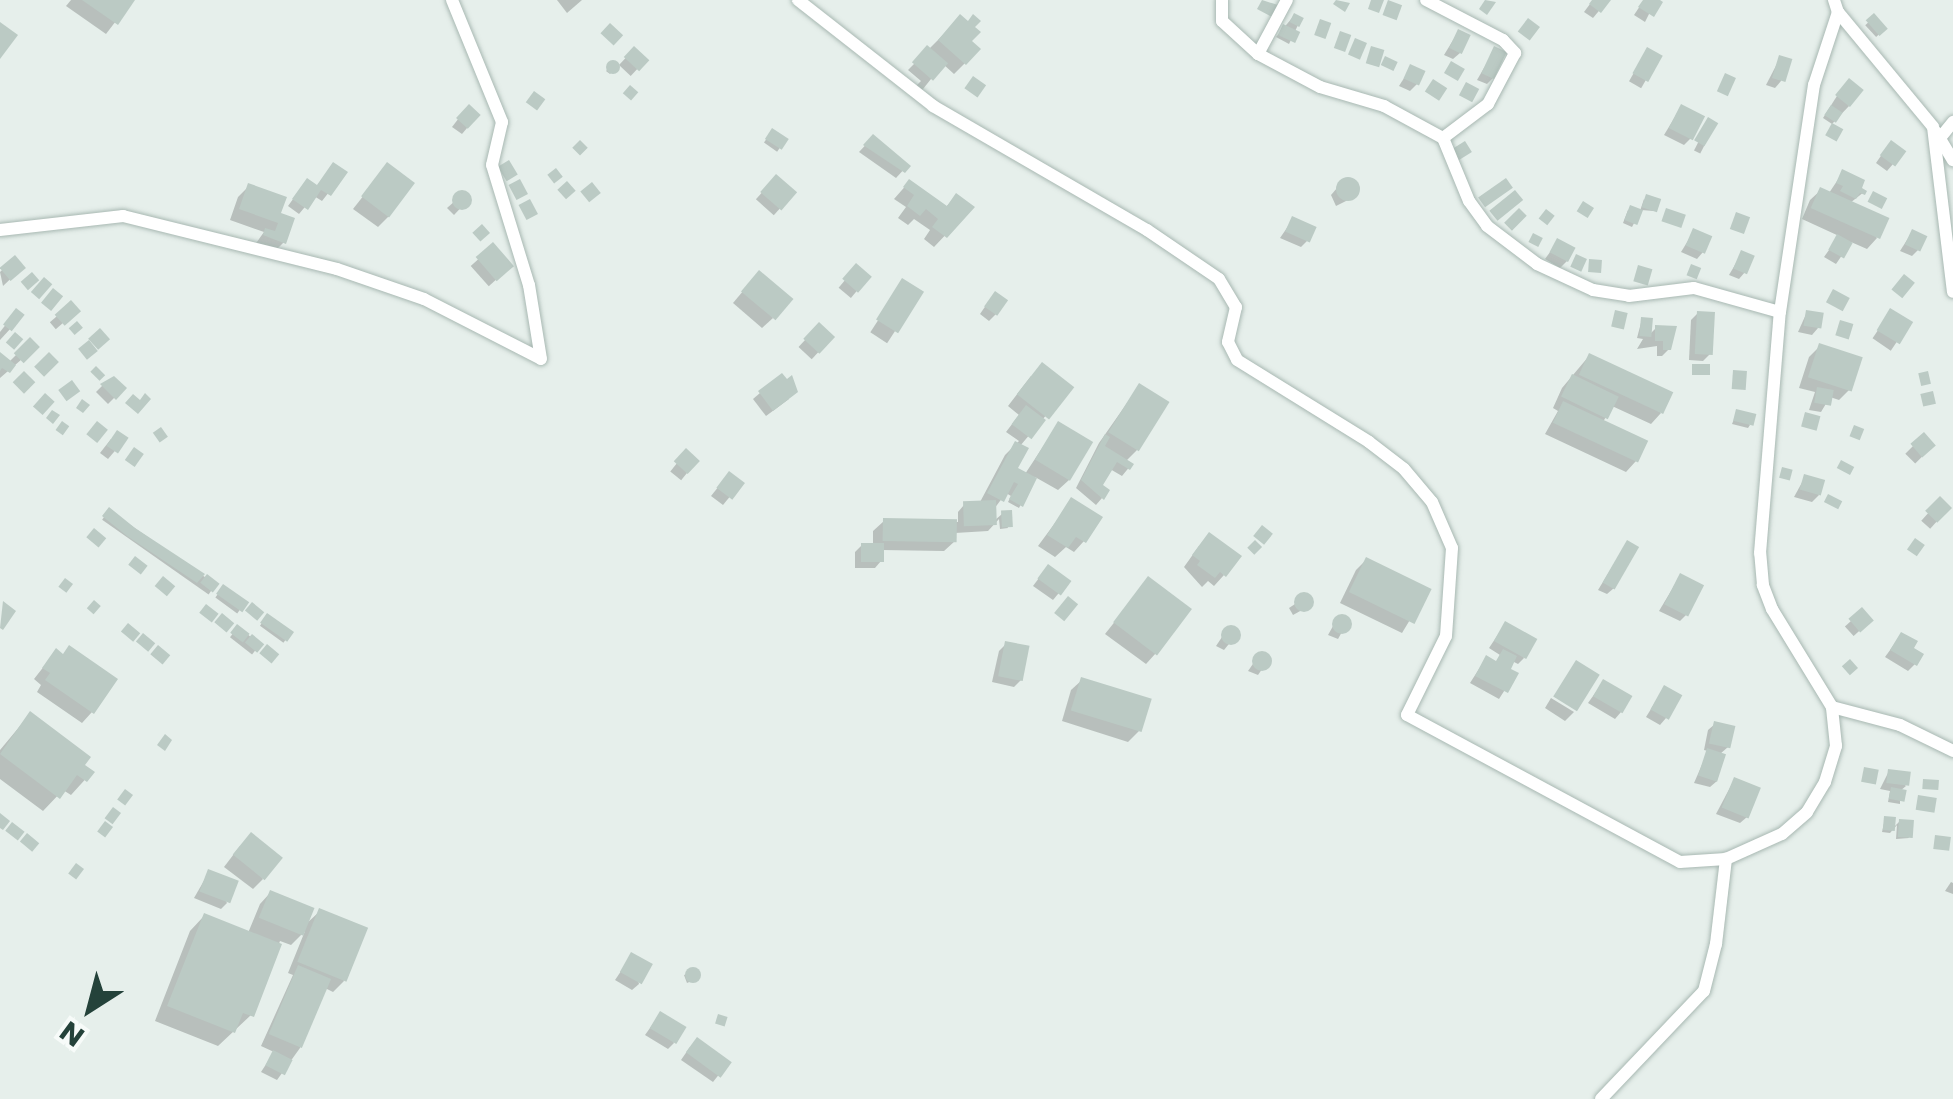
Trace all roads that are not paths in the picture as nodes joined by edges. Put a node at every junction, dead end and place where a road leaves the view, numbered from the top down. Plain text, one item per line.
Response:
1 (452, 0) edge
2 (798, 0) edge
3 (1222, 0) edge
4 (1287, 0) edge
5 (1426, 0) edge
6 (1836, 6) edge
7 (1258, 54) junction
8 (1953, 122) edge
9 (1937, 133) junction
10 (1444, 138) junction
11 (1953, 160) edge
12 (0, 230) edge
13 (1953, 292) edge
14 (1780, 312) junction
15 (1832, 708) junction
16 (1953, 751) edge
17 (1726, 858) junction
18 (1601, 1099) edge

1 - 12 street
2 - 17 street
3 - 7 street
4 - 7 street
5 - 10 street
6 - 9 street
6 - 14 street
7 - 10 street
8 - 9 street
9 - 11 street
9 - 13 street
10 - 14 street
14 - 15 street
15 - 16 street
15 - 17 street
17 - 18 street

